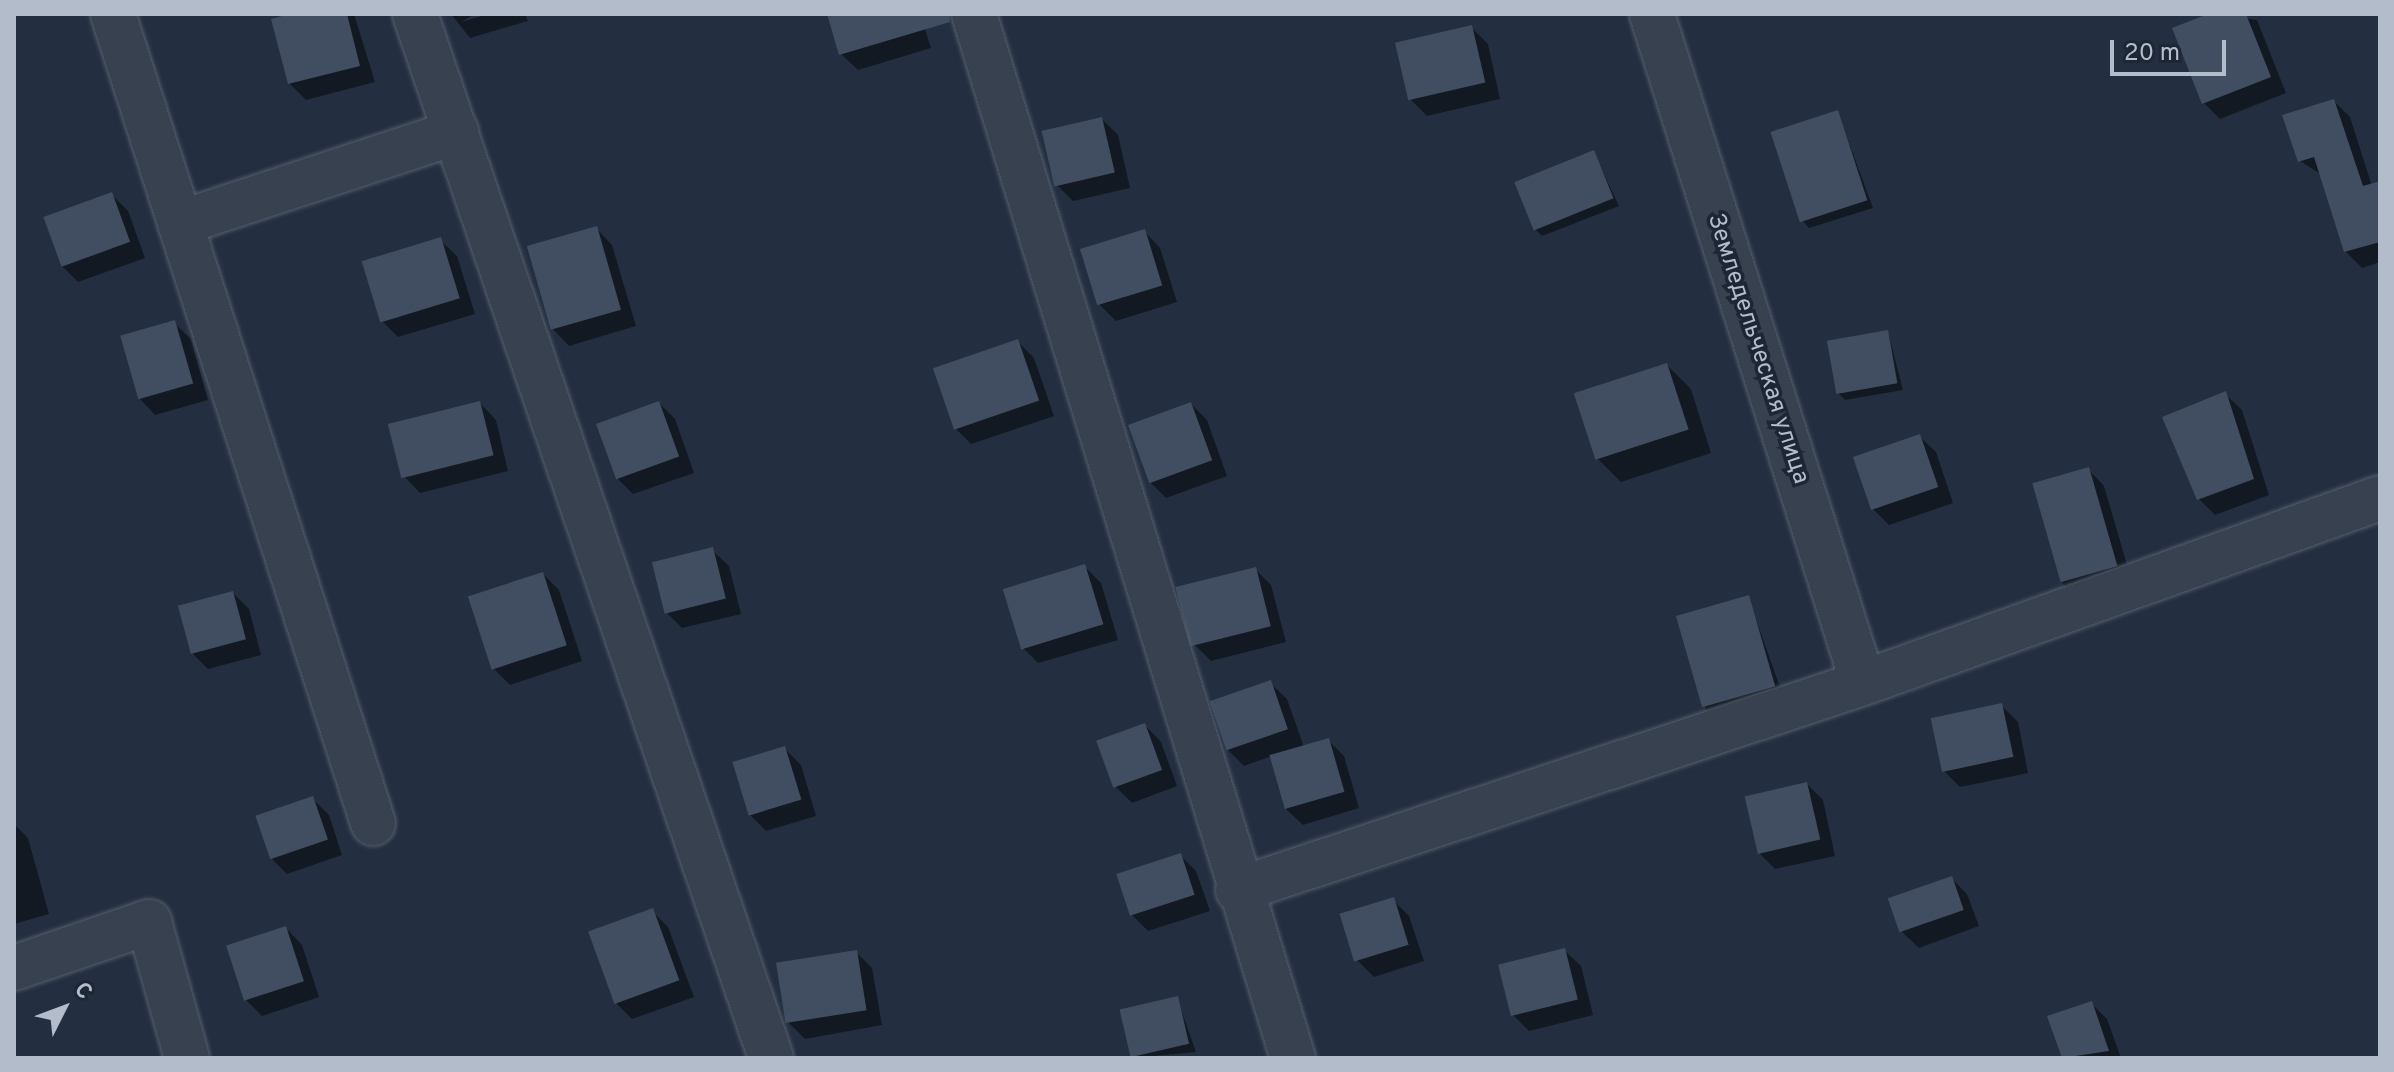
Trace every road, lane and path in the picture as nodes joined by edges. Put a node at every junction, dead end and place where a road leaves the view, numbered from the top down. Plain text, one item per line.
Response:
1 (113, 14) edge
2 (415, 14) edge
3 (974, 14) edge
4 (1652, 14) edge
5 (456, 132) junction
6 (180, 223) junction
7 (2380, 498) edge
8 (1863, 683) junction
9 (373, 823) dead end
10 (1238, 890) junction
11 (14, 968) edge
12 (187, 1058) edge
13 (771, 1058) edge
14 (1293, 1058) edge

1 - 6 street
2 - 5 street
3 - 10 street
4 - 8 street, Земледельческая улица
5 - 6 street
5 - 13 street
6 - 9 street
7 - 8 street
8 - 10 street
10 - 14 street
11 - 12 street

